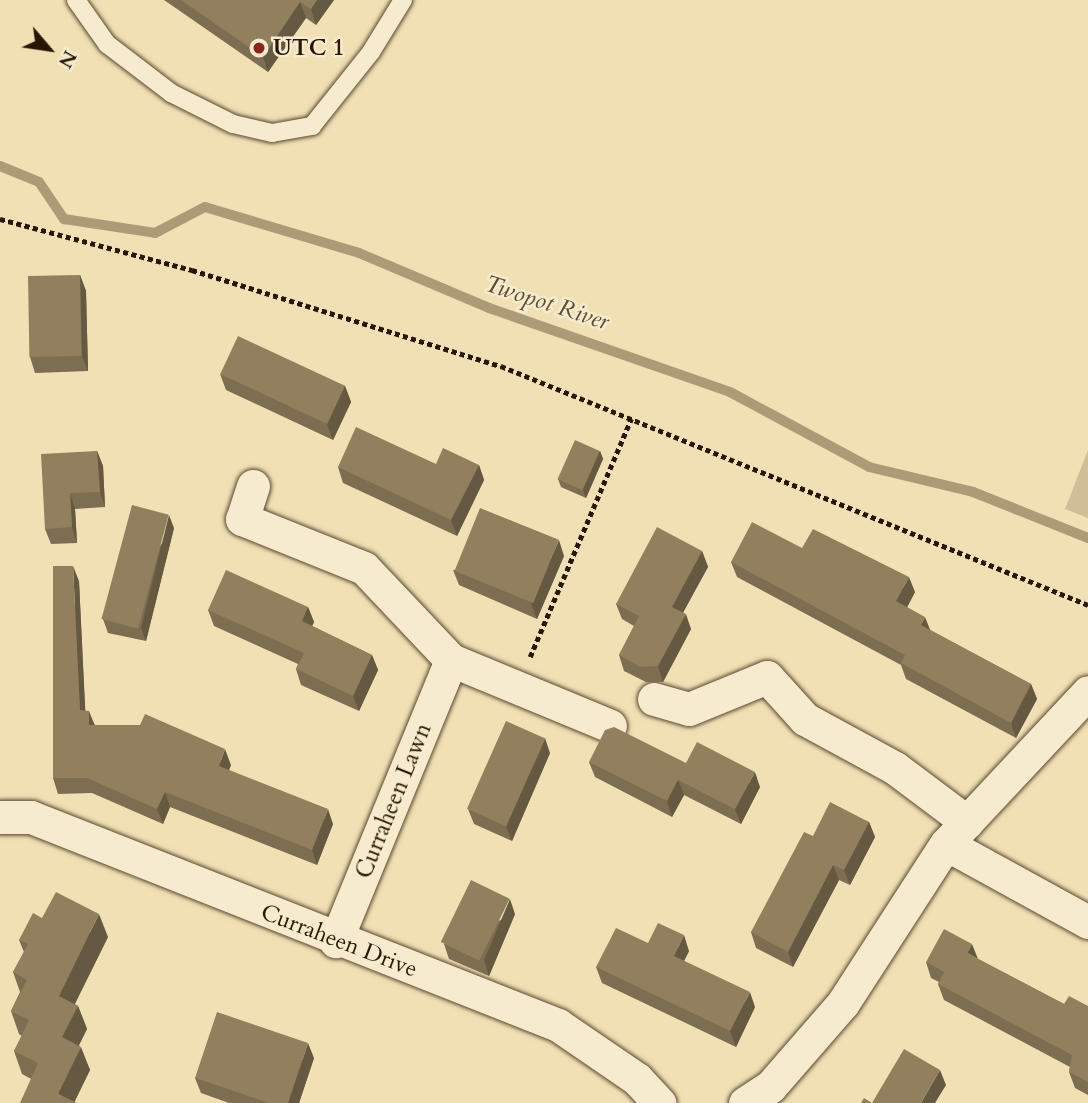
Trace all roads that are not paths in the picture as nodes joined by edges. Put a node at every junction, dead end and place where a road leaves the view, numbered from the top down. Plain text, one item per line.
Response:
1 (76, 0) edge
2 (403, 0) edge
3 (253, 486) dead end
4 (451, 660) junction
5 (1088, 692) edge
6 (654, 699) dead end
7 (610, 726) edge
8 (0, 817) edge
9 (956, 833) junction
10 (1088, 922) edge
11 (336, 941) junction
12 (659, 1103) edge
13 (745, 1103) edge

1 - 2 lane
3 - 4 street
4 - 7 street
4 - 11 street, Curraheen Lawn
5 - 9 street
6 - 9 street
8 - 11 street, Curraheen Drive
9 - 10 street
9 - 13 street
11 - 12 street, Curraheen Drive

